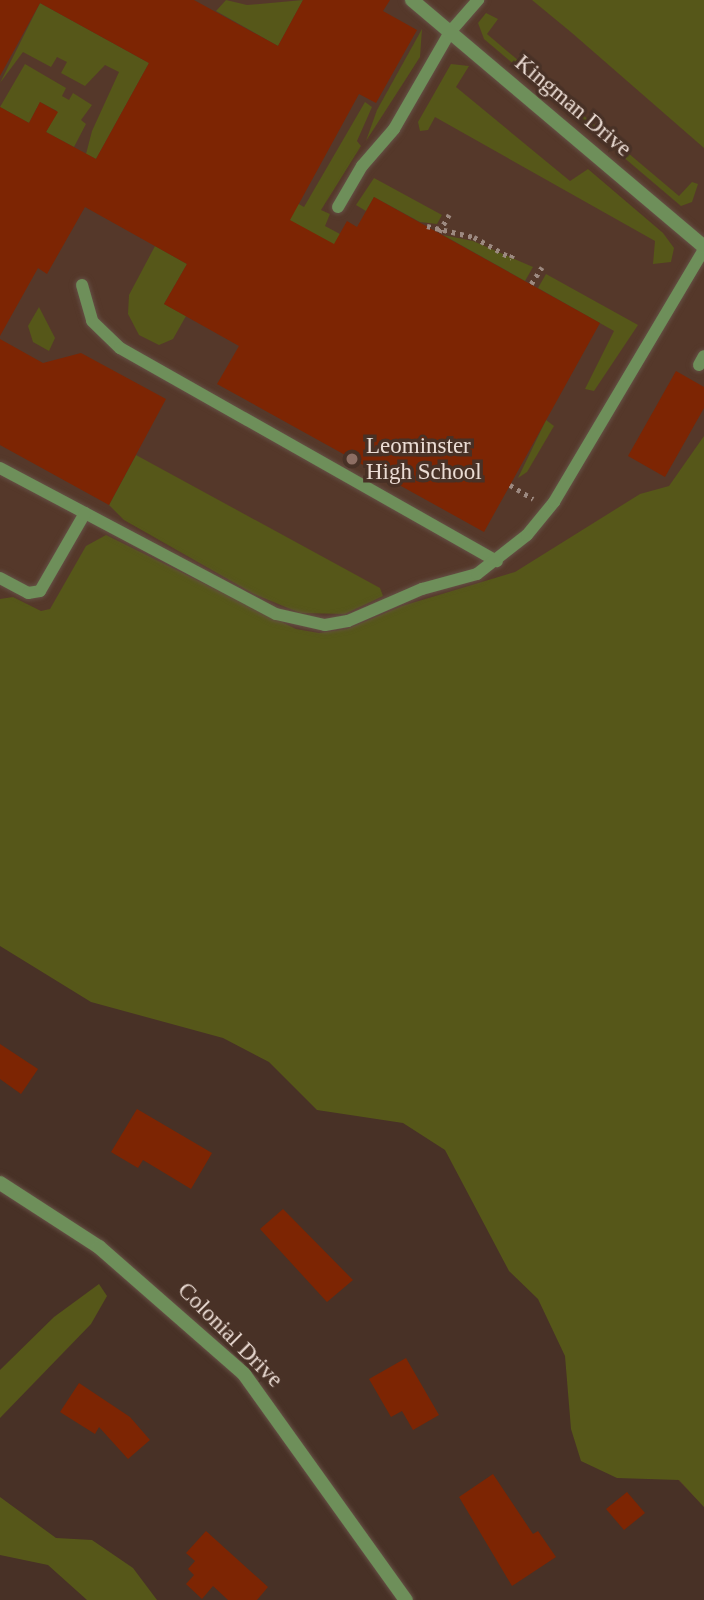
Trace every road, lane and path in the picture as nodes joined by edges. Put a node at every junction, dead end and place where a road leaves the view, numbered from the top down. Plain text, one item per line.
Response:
1 (412, 0) edge
2 (478, 0) edge
3 (450, 32) junction
4 (338, 207) dead end
5 (449, 215) dead end
6 (428, 226) dead end
7 (439, 231) junction
8 (704, 248) edge
9 (514, 251) dead end
10 (542, 267) dead end
11 (531, 284) dead end
12 (82, 285) dead end
13 (0, 468) edge
14 (510, 485) dead end
15 (550, 508) junction
16 (85, 513) junction
17 (496, 561) junction
18 (0, 578) edge
19 (0, 1183) edge
20 (406, 1600) edge

1 - 3 street, Kingman Drive
2 - 3 lane
3 - 4 lane
3 - 8 street, Kingman Drive
5 - 7 path
6 - 7 path
7 - 9 path
8 - 15 lane
10 - 11 path
12 - 17 lane
13 - 16 lane
14 - 15 path
15 - 17 lane
16 - 17 lane
16 - 18 lane
19 - 20 street, Colonial Drive

